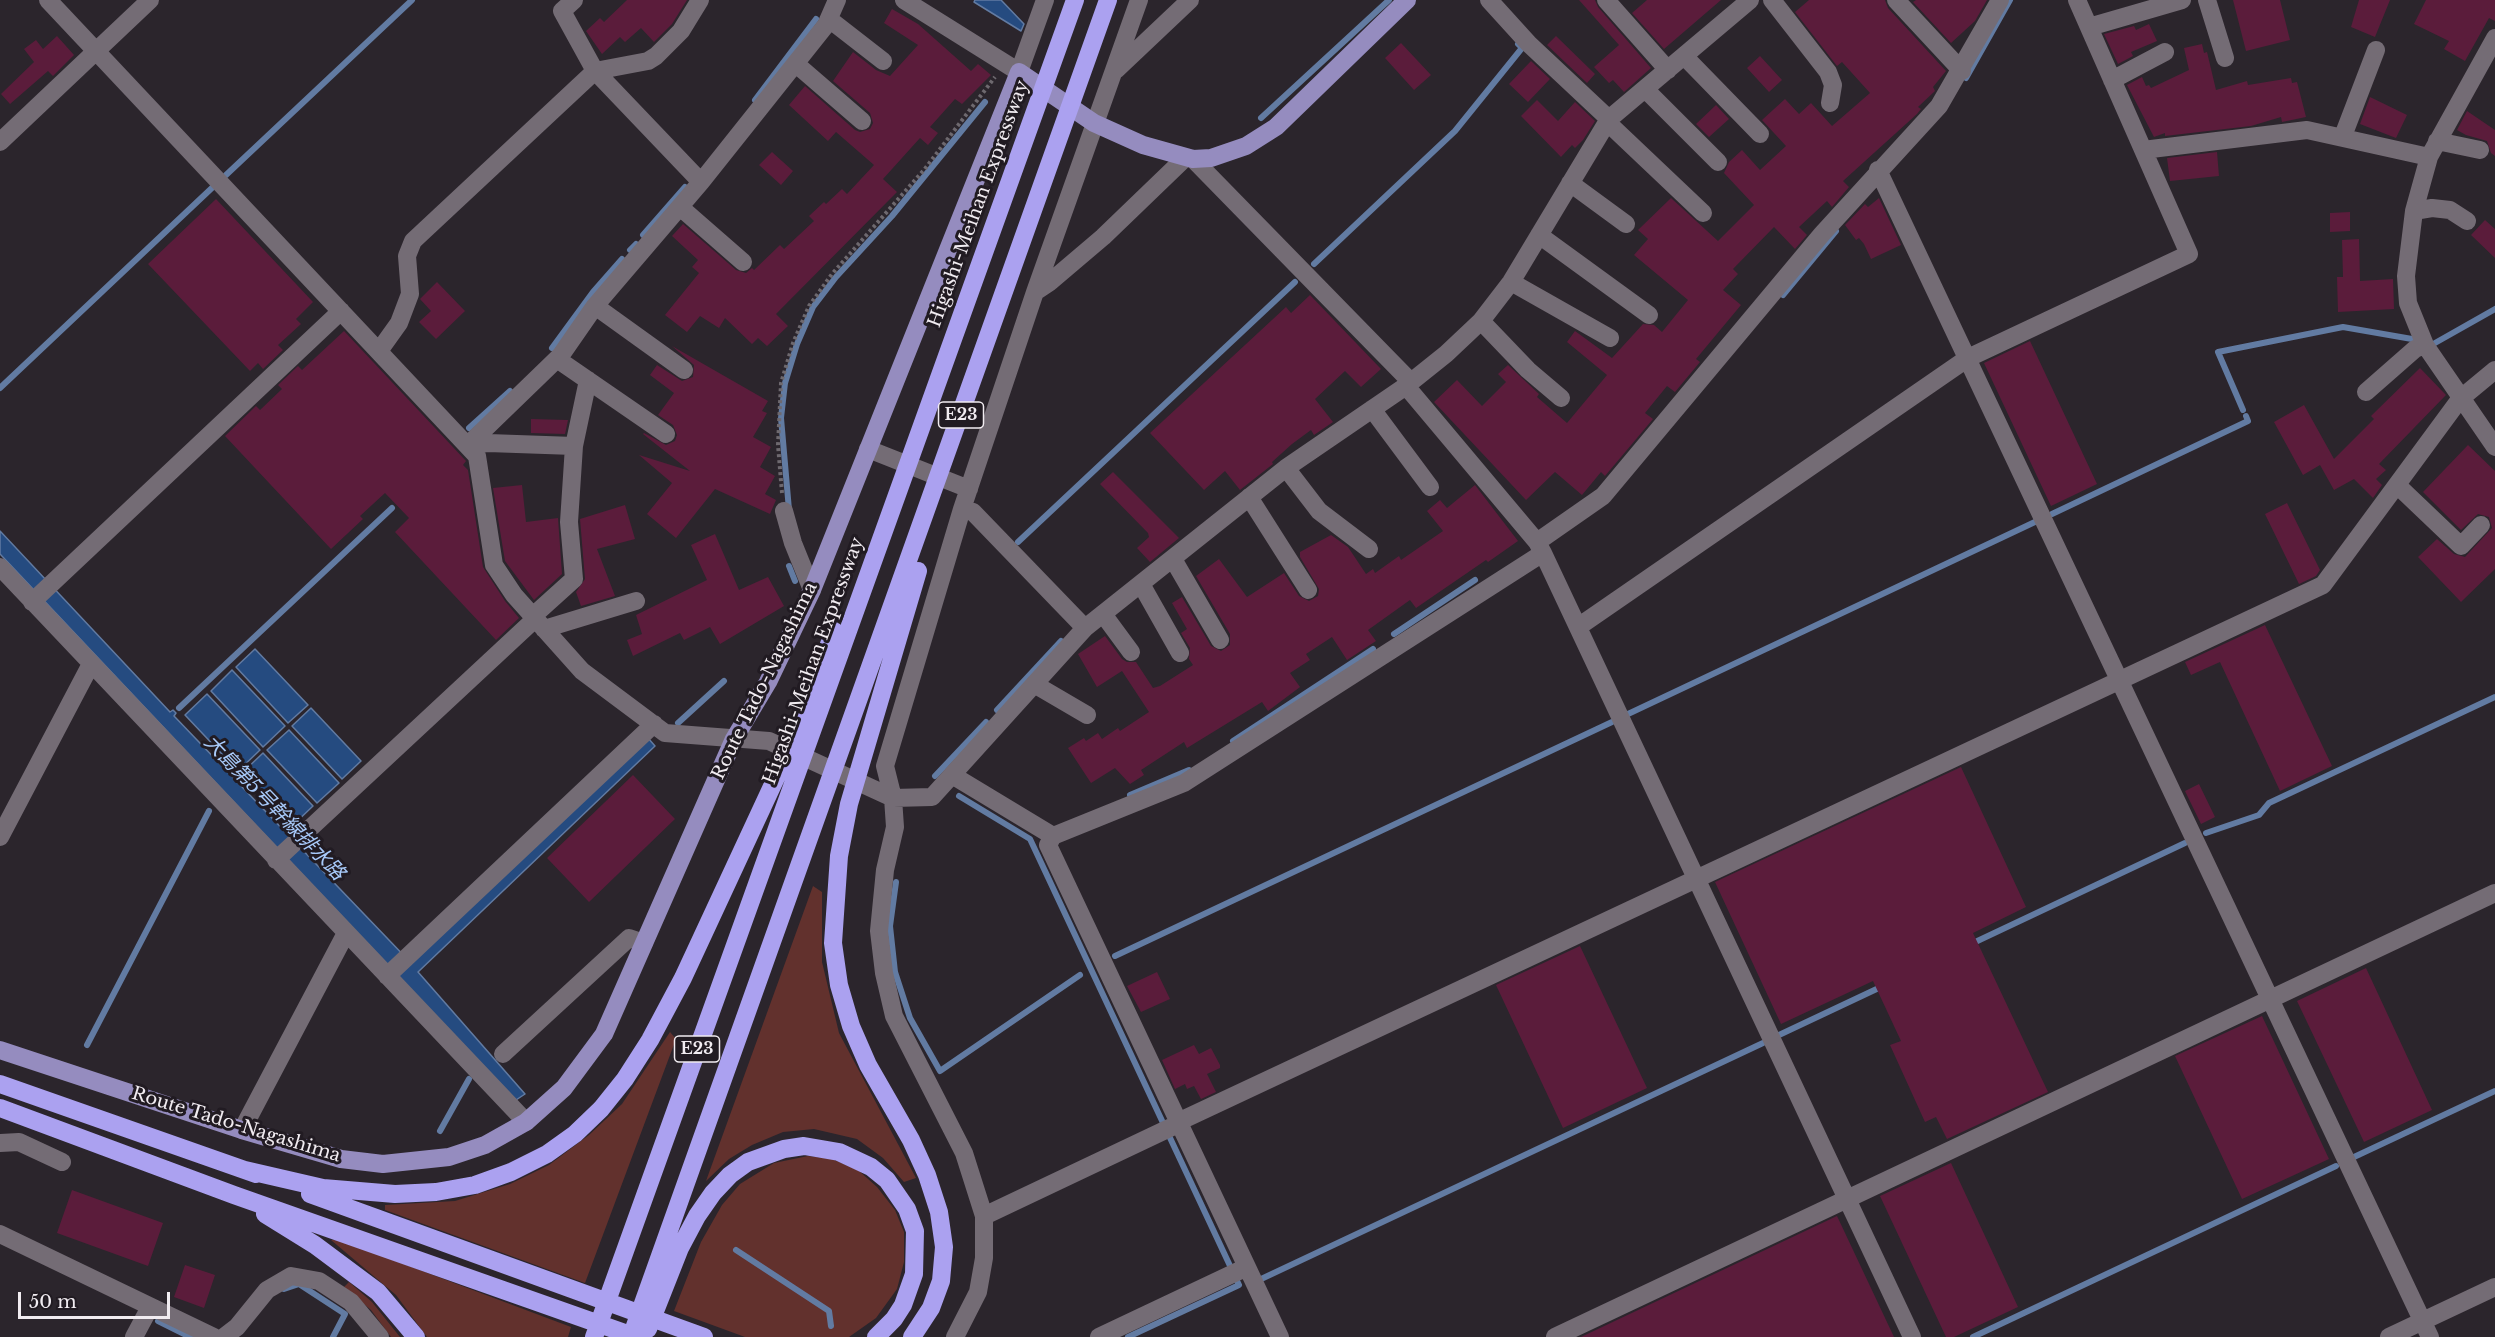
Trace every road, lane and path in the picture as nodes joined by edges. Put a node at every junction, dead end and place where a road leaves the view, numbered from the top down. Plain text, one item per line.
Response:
1 (48, 0) edge
2 (150, 0) edge
3 (574, 0) edge
4 (700, 0) edge
5 (837, 0) edge
6 (904, 0) edge
7 (1045, 0) edge
8 (1075, 0) edge
9 (1108, 0) edge
10 (1139, 0) edge
11 (1190, 0) edge
12 (1407, 0) edge
13 (1489, 0) edge
14 (1606, 0) edge
15 (1750, 0) edge
16 (1772, 0) edge
17 (1896, 0) edge
18 (2000, 0) edge
19 (2077, 0) edge
20 (2182, 0) edge
21 (2206, 0) edge
22 (829, 20) junction
23 (2089, 27) junction
24 (2493, 48) edge
25 (2376, 50) dead end
26 (96, 51) junction
27 (2165, 52) dead end
28 (1684, 56) junction
29 (2225, 57) dead end
30 (883, 61) dead end
31 (796, 64) junction
32 (1012, 68) junction
33 (1668, 70) junction
34 (595, 71) junction
35 (1962, 71) junction
36 (1113, 74) junction
37 (2112, 80) junction
38 (1645, 89) junction
39 (1830, 103) dead end
40 (862, 121) dead end
41 (1608, 121) junction
42 (1094, 123) junction
43 (1760, 134) dead end
44 (2343, 136) junction
45 (0, 142) edge
46 (2433, 149) junction
47 (2143, 150) junction
48 (2480, 150) dead end
49 (1189, 159) junction
50 (1718, 162) dead end
51 (1878, 170) junction
52 (701, 182) junction
53 (1570, 183) junction
54 (680, 207) junction
55 (2414, 211) junction
56 (1703, 213) dead end
57 (2467, 220) dead end
58 (1626, 224) dead end
59 (1539, 235) junction
60 (743, 262) dead end
61 (1511, 282) junction
62 (1035, 292) junction
63 (595, 306) junction
64 (341, 311) junction
65 (1649, 315) dead end
66 (1480, 321) junction
67 (1610, 338) dead end
68 (2425, 345) junction
69 (379, 351) junction
70 (1968, 358) junction
71 (557, 359) junction
72 (944, 365) junction
73 (684, 370) dead end
74 (2495, 370) edge
75 (975, 377) junction
76 (588, 380) junction
77 (1408, 384) junction
78 (2366, 392) dead end
79 (1561, 398) dead end
80 (2460, 399) junction
81 (1372, 409) junction
82 (666, 434) dead end
83 (468, 446) junction
84 (574, 446) junction
85 (2495, 447) edge
86 (868, 449) junction
87 (1286, 468) junction
88 (2397, 485) junction
89 (1430, 487) dead end
90 (969, 489) junction
91 (1249, 497) junction
92 (963, 509) junction
93 (784, 511) joint
94 (2481, 525) dead end
95 (1540, 547) junction
96 (1370, 549) dead end
97 (1173, 558) junction
98 (0, 567) edge
99 (1141, 584) junction
100 (812, 590) junction
101 (1308, 590) dead end
102 (35, 600) junction
103 (636, 602) dead end
104 (1103, 614) junction
105 (537, 621) junction
106 (1578, 627) junction
107 (1085, 628) junction
108 (1220, 640) dead end
109 (1131, 652) dead end
110 (1180, 653) dead end
111 (91, 664) junction
112 (2120, 680) junction
113 (1034, 684) junction
114 (1087, 715) dead end
115 (654, 724) junction
116 (734, 739) junction
117 (952, 775) junction
118 (893, 798) junction
119 (1053, 836) junction
120 (0, 837) edge
121 (278, 858) junction
122 (1696, 879) junction
123 (2495, 893) edge
124 (346, 933) junction
125 (644, 943) junction
126 (388, 974) junction
127 (2271, 999) junction
128 (0, 1050) edge
129 (503, 1054) dead end
130 (0, 1084) edge
131 (0, 1108) edge
132 (526, 1122) junction
133 (1177, 1124) junction
134 (242, 1130) junction
135 (0, 1143) edge
136 (62, 1162) dead end
137 (244, 1170) junction
138 (234, 1195) junction
139 (1847, 1199) junction
140 (984, 1216) junction
141 (0, 1234) edge
142 (1244, 1268) junction
143 (2495, 1287) edge
144 (656, 1289) junction
145 (150, 1306) junction
146 (2426, 1329) edge
147 (134, 1337) edge
148 (214, 1337) edge
149 (224, 1337) edge
150 (380, 1337) edge
151 (416, 1337) edge
152 (594, 1337) edge
153 (631, 1337) edge
154 (636, 1337) edge
155 (645, 1337) edge
156 (704, 1337) edge
157 (876, 1337) edge
158 (912, 1337) edge
159 (955, 1337) edge
160 (1100, 1337) edge
161 (1280, 1337) edge
162 (1555, 1337) edge
163 (1912, 1337) edge
164 (2389, 1337) edge

1 - 26 street
2 - 26 street
3 - 34 street
4 - 34 street
5 - 22 street
6 - 32 street
7 - 32 street
8 - 72 highway, Higashi-Meihan Expressway / E23
9 - 75 highway, E23
10 - 36 street
11 - 36 street
12 - 49 main road
13 - 41 street
14 - 33 street
15 - 28 street
16 - 39 street
17 - 35 street
18 - 35 street
19 - 23 street
20 - 23 street
21 - 29 street
22 - 30 street
22 - 31 street
23 - 37 street
24 - 46 street
25 - 44 street
26 - 45 street
26 - 64 street
27 - 37 street
28 - 33 street
28 - 43 street
31 - 40 street
31 - 52 street
32 - 42 main road
32 - 86 main road, Route Tado-Nagashima
32 - 93 path
33 - 38 street
34 - 52 street
34 - 69 street
35 - 51 street
36 - 42 street
37 - 47 street
38 - 41 street
38 - 50 street
41 - 53 street
41 - 56 street
42 - 49 main road
42 - 62 street
44 - 46 street
44 - 47 street
46 - 48 street
46 - 55 street
47 - 70 street
49 - 62 street
49 - 77 street
51 - 70 street
51 - 95 street
52 - 54 street
53 - 58 street
53 - 59 street
54 - 60 street
54 - 63 street
55 - 57 street
55 - 68 street
59 - 61 street
59 - 65 street
61 - 66 street
61 - 67 street
62 - 90 street
63 - 71 street
63 - 73 street
64 - 69 street
64 - 102 street
66 - 77 street
66 - 79 street
68 - 78 street
68 - 80 street
69 - 83 street
70 - 106 street
70 - 112 street
71 - 76 street
71 - 83 street
72 - 137 highway
72 - 152 highway, Higashi-Meihan Expressway / E23
74 - 80 street
75 - 144 highway, E23
75 - 158 highway
76 - 82 street
76 - 84 street
77 - 81 street
77 - 95 street
80 - 85 street
80 - 88 street
81 - 87 street
81 - 89 street
83 - 84 street
83 - 105 street
84 - 105 street
86 - 90 street
86 - 100 main road, Route Tado-Nagashima
87 - 91 street
87 - 96 street
88 - 94 street
88 - 112 street
90 - 92 street
91 - 97 street
91 - 101 street
92 - 107 street
92 - 118 street
93 - 100 street
95 - 106 street
95 - 119 street
97 - 99 street
97 - 108 street
98 - 102 street
99 - 104 street
99 - 110 street
100 - 116 main road, Route Tado-Nagashima
102 - 111 street
103 - 105 street
104 - 107 street
104 - 109 street
105 - 115 street
105 - 121 street
106 - 122 street
107 - 113 street
111 - 120 street
111 - 121 street
112 - 122 street
112 - 127 street
113 - 114 street
113 - 117 street
115 - 116 street
115 - 126 street
116 - 118 street
116 - 125 main road, Route Tado-Nagashima
117 - 118 street
117 - 119 street
118 - 140 street
119 - 133 street
121 - 124 street
122 - 133 street
122 - 139 street
123 - 127 street
124 - 126 street
124 - 134 street
125 - 129 street
125 - 132 main road, Route Tado-Nagashima
126 - 132 street
127 - 139 street
127 - 146 street
128 - 134 main road, Route Tado-Nagashima
130 - 137 highway
131 - 138 highway
132 - 134 main road, Route Tado-Nagashima
133 - 140 street
133 - 142 street
135 - 136 street
137 - 156 highway
138 - 151 highway
138 - 154 highway
139 - 162 street
139 - 163 street
140 - 159 street
141 - 145 street
142 - 160 street
142 - 161 street
143 - 146 street
144 - 153 highway, E23
144 - 155 highway
144 - 157 highway
145 - 147 street
145 - 148 street
146 - 164 street
149 - 150 street

